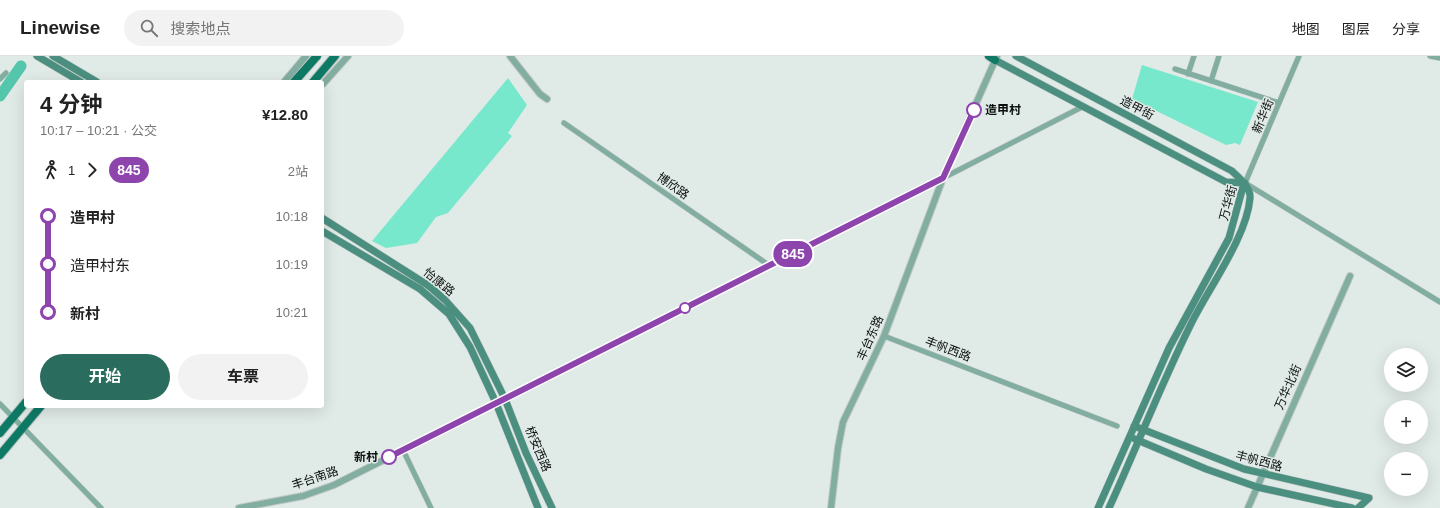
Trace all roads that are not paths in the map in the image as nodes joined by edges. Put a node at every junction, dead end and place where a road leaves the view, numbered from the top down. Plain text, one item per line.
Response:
1 (37, 56) edge
2 (53, 56) edge
3 (306, 56) edge
4 (317, 56) edge
5 (335, 56) edge
6 (348, 56) edge
7 (510, 56) edge
8 (1016, 56) edge
9 (1194, 56) edge
10 (1219, 56) edge
11 (1299, 56) edge
12 (1430, 56) edge
13 (994, 57) edge
14 (1440, 58) edge
15 (1175, 70) dead end
16 (6, 73) dead end
17 (1188, 74) junction
18 (0, 80) edge
19 (78, 80) edge
20 (94, 80) edge
21 (286, 80) edge
22 (296, 80) edge
23 (315, 80) edge
24 (1211, 81) junction
25 (324, 83) edge
26 (547, 99) dead end
27 (1279, 103) junction
28 (1082, 107) junction
29 (564, 123) dead end
30 (943, 178) junction
31 (1244, 183) junction
32 (324, 219) edge
33 (324, 232) edge
34 (770, 266) junction
35 (1350, 276) dead end
36 (1440, 302) edge
37 (884, 336) junction
38 (505, 399) junction
39 (496, 403) junction
40 (0, 404) edge
41 (24, 404) edge
42 (39, 408) edge
43 (13, 417) junction
44 (1117, 426) dead end
45 (1134, 426) junction
46 (23, 428) junction
47 (1144, 430) junction
48 (0, 433) edge
49 (1130, 436) junction
50 (1140, 440) junction
51 (403, 450) junction
52 (0, 455) edge
53 (1263, 474) junction
54 (1257, 487) junction
55 (101, 508) edge
56 (239, 508) edge
57 (431, 508) edge
58 (538, 508) edge
59 (552, 508) edge
60 (831, 508) edge
61 (1098, 508) edge
62 (1109, 508) edge
63 (1248, 508) edge
64 (1352, 508) edge
65 (1358, 508) edge

1 - 19 main road
2 - 20 main road
3 - 21 street
4 - 22 main road
5 - 23 main road
6 - 25 street
7 - 26 street
8 - 31 main road, 造甲街
9 - 17 street
10 - 24 street
11 - 27 street, 新华街
12 - 14 street
13 - 28 main road, 造甲街
13 - 30 street
15 - 17 street
16 - 18 street
17 - 24 street
24 - 27 street
27 - 31 street, 新华街
28 - 30 street
28 - 31 main road, 造甲街
29 - 34 street, 博欣路
30 - 34 street, 丰台南路
30 - 37 street, 丰台东路
31 - 36 street, 造甲街
31 - 45 main road, 万华街
31 - 47 main road, 万华街
32 - 38 main road, 怡康路
33 - 39 main road, 怡康路
34 - 38 street, 丰台南路
35 - 53 street, 万华北街
37 - 44 street, 丰帆西路
37 - 60 street, 丰台东路
38 - 39 street, 丰台南路
38 - 59 main road, 桥安西路
39 - 51 street, 丰台南路
39 - 58 main road, 桥安西路
40 - 43 street
41 - 43 main road
42 - 46 main road
43 - 46 street
43 - 48 main road
45 - 47 main road, 丰帆西路
45 - 49 main road, 万华街
46 - 52 main road
46 - 55 street
47 - 50 main road, 万华街
47 - 53 main road, 丰帆西路
49 - 50 main road, 丰帆西路
49 - 61 main road, 万华街
50 - 54 main road, 丰帆西路
50 - 62 main road, 万华街
51 - 56 street, 丰台南路
51 - 57 street
53 - 54 street, 万华北街
53 - 65 main road, 丰帆西路
54 - 63 street, 万华北街
54 - 64 main road, 丰帆西路

